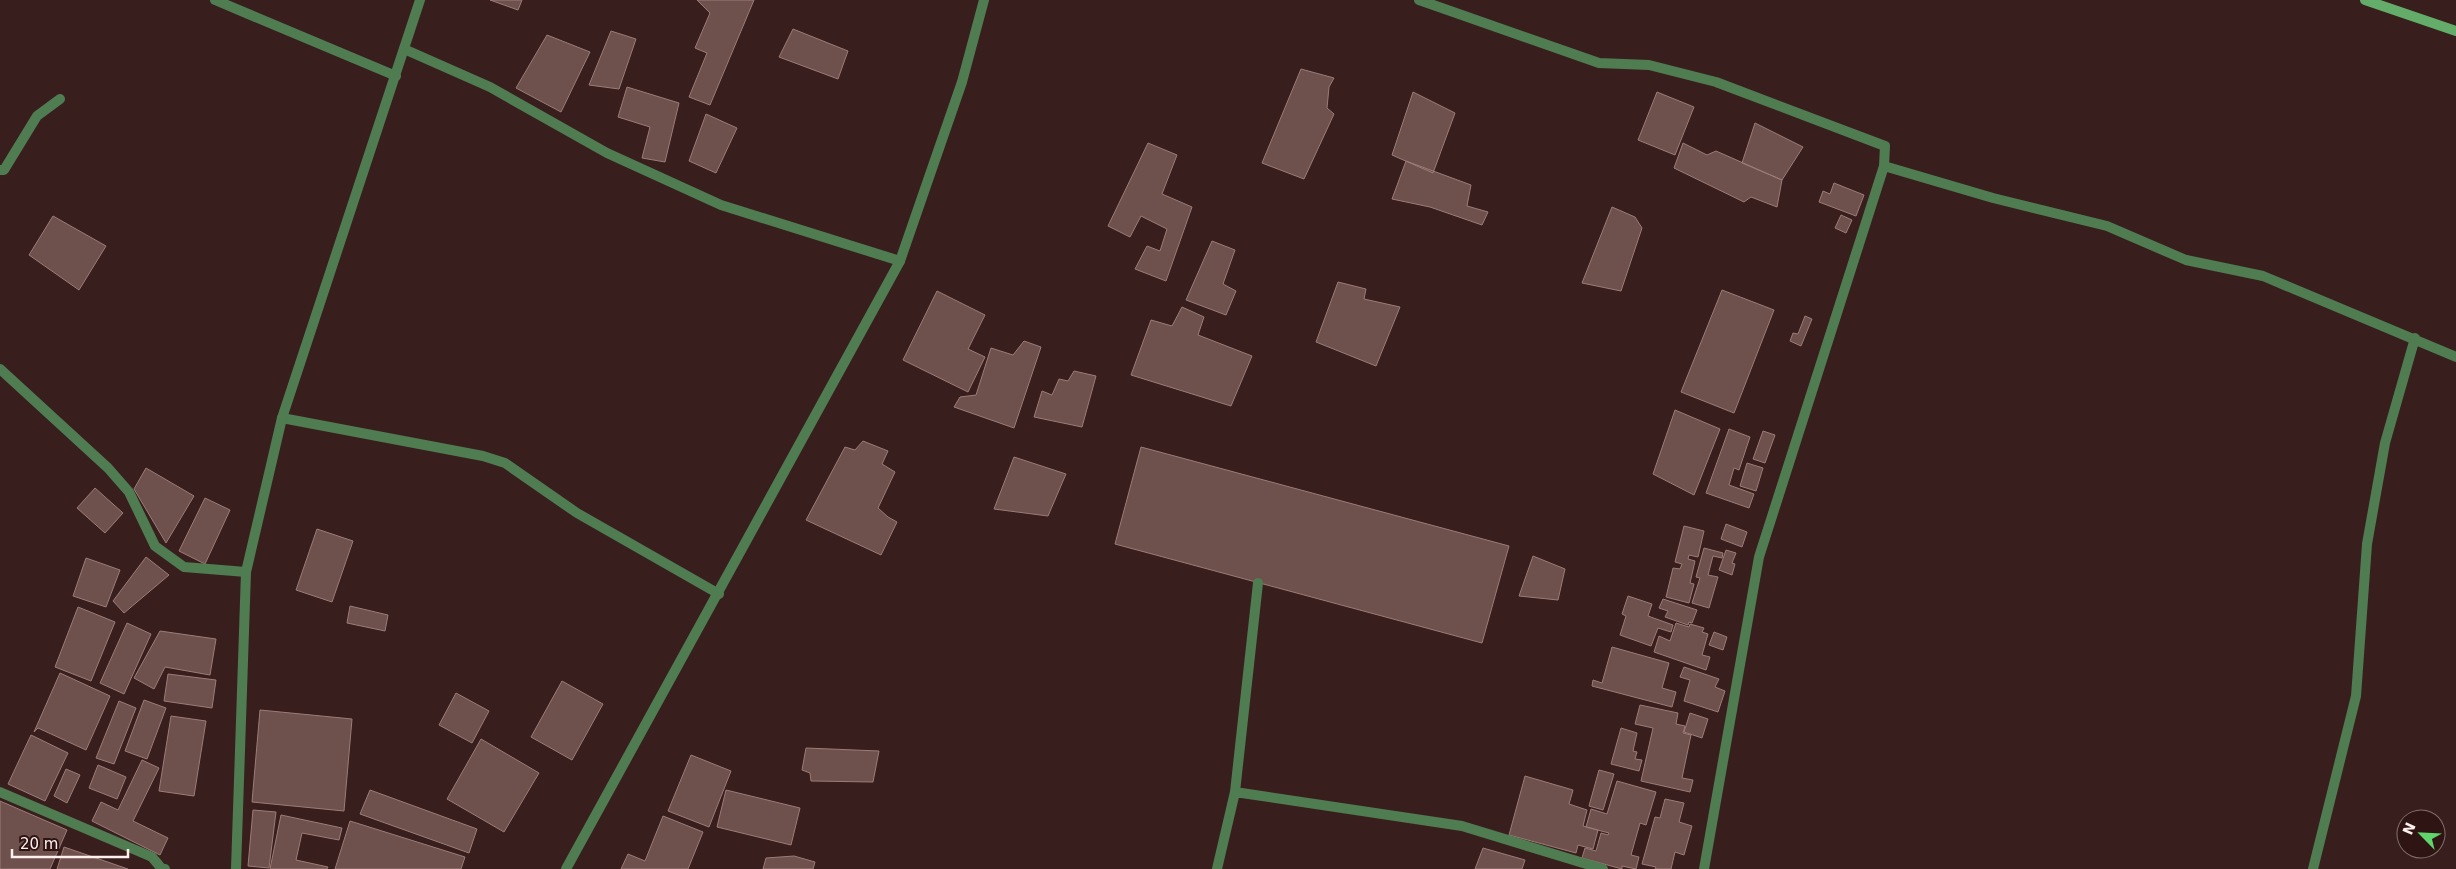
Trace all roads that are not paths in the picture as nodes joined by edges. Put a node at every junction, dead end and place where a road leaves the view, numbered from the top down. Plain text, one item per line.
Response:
1 (215, 0) edge
2 (420, 0) edge
3 (984, 0) edge
4 (1419, 0) edge
5 (2365, 0) edge
6 (2456, 31) edge
7 (404, 49) junction
8 (396, 76) junction
9 (60, 99) dead end
10 (1884, 166) junction
11 (0, 170) edge
12 (900, 261) junction
13 (2415, 338) junction
14 (2456, 357) edge
15 (0, 369) edge
16 (282, 418) junction
17 (246, 572) junction
18 (1258, 583) dead end
19 (719, 594) junction
20 (0, 792) edge
21 (1235, 792) junction
22 (165, 869) edge
23 (236, 869) edge
24 (566, 869) edge
25 (1217, 869) edge
26 (1603, 869) edge
27 (1704, 869) edge
28 (2313, 869) edge

1 - 8 street
2 - 7 street
3 - 12 street
4 - 10 street
5 - 6 main road
7 - 8 street
7 - 12 street
8 - 16 street
9 - 11 street
10 - 13 street
10 - 27 street
12 - 19 street
13 - 14 street
13 - 28 street
15 - 17 street
16 - 17 street
16 - 19 street
17 - 23 street
18 - 21 street
19 - 24 street
20 - 22 street
21 - 25 street
21 - 26 street

